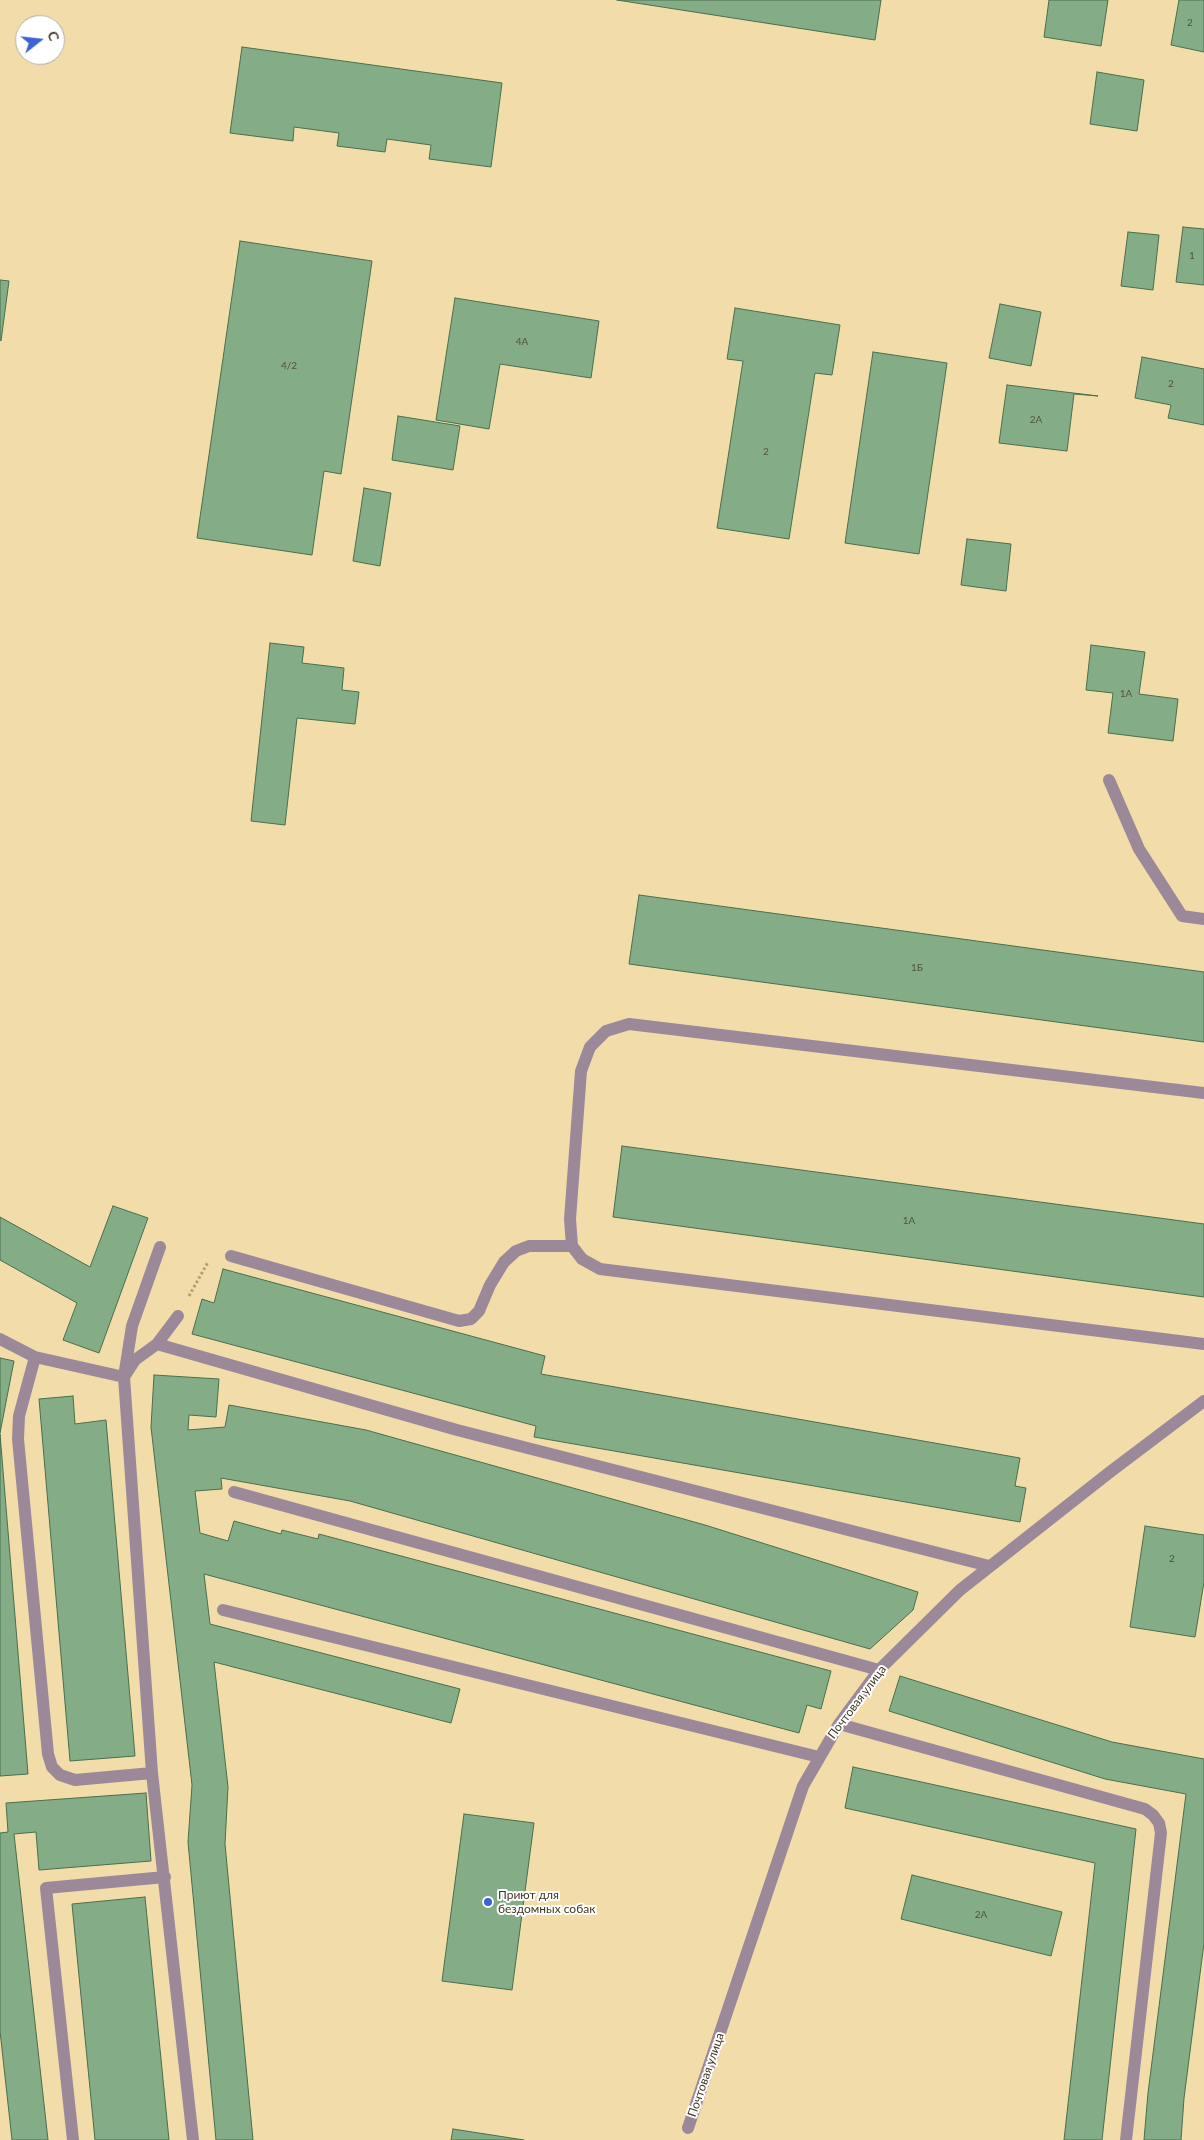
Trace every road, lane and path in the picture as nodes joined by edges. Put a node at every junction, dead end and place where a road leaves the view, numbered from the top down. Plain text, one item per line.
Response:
1 (1109, 780) dead end
2 (1204, 919) edge
3 (1204, 1093) edge
4 (572, 1246) junction
5 (160, 1247) dead end
6 (231, 1256) joint
7 (178, 1316) joint
8 (0, 1339) edge
9 (157, 1344) junction
10 (1204, 1344) edge
11 (35, 1357) junction
12 (124, 1377) junction
13 (1204, 1401) edge
14 (234, 1492) dead end
15 (989, 1566) junction
16 (223, 1610) dead end
17 (879, 1670) junction
18 (839, 1724) junction
19 (819, 1757) junction
20 (152, 1773) junction
21 (166, 1877) junction
22 (688, 2128) dead end
23 (73, 2140) edge
24 (193, 2140) edge
25 (1126, 2140) edge

1 - 2 lane
3 - 4 lane
4 - 6 lane
4 - 10 lane
5 - 12 lane
6 - 7 path
7 - 9 lane
8 - 11 lane
9 - 12 lane
9 - 15 lane
11 - 12 lane
11 - 20 lane
12 - 20 lane
13 - 15 lane, Почтовая улица
14 - 17 lane
15 - 17 lane, Почтовая улица
16 - 19 lane
17 - 18 lane, Почтовая улица
18 - 19 lane, Почтовая улица
18 - 25 lane
19 - 22 lane, Почтовая улица
20 - 21 lane
21 - 23 lane
21 - 24 lane

